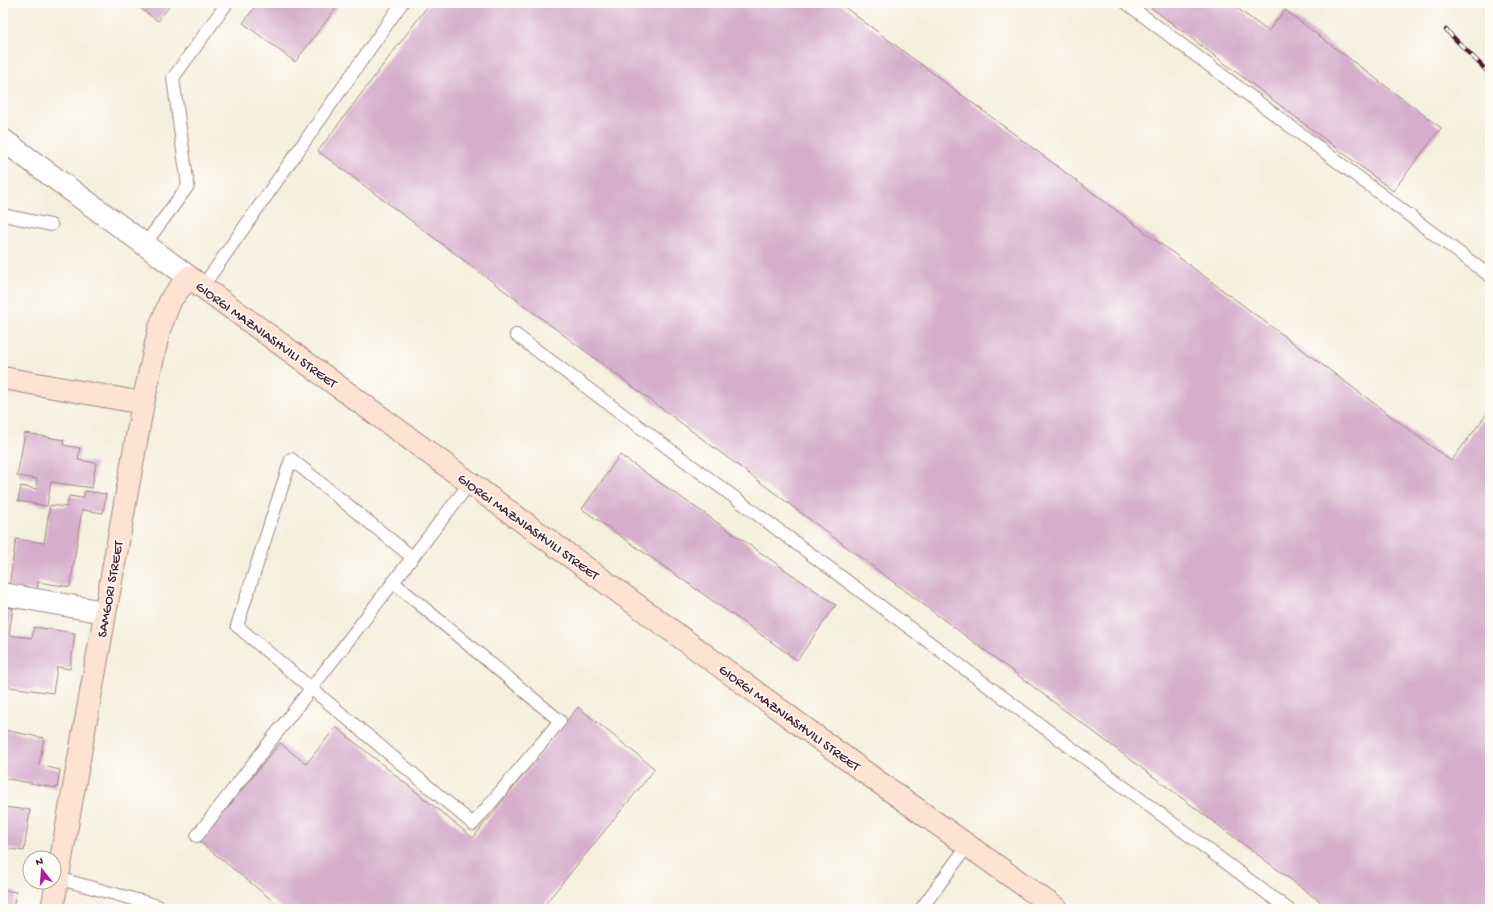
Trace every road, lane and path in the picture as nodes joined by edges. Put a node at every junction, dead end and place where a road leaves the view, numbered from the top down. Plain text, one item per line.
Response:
1 (227, 3) edge
2 (402, 3) edge
3 (1126, 3) edge
4 (3, 140) edge
5 (3, 215) edge
6 (51, 225) dead end
7 (145, 244) junction
8 (1490, 276) edge
9 (196, 282) junction
10 (516, 335) dead end
11 (3, 378) edge
12 (143, 403) junction
13 (470, 483) junction
14 (412, 557) junction
15 (393, 582) junction
16 (3, 594) edge
17 (104, 612) junction
18 (311, 688) junction
19 (197, 836) dead end
20 (968, 845) junction
21 (62, 850) edge
22 (62, 879) edge
23 (55, 890) edge
24 (52, 909) edge
25 (164, 909) edge
26 (921, 909) edge
27 (1057, 909) edge
28 (1288, 909) edge

1 - 7 lane
2 - 9 lane
3 - 8 lane
4 - 7 street, GIORGI MAZNIASHVILI STREET
5 - 6 lane
7 - 9 street, GIORGI MAZNIASHVILI STREET
9 - 12 street, SAMGORI STREET
9 - 13 street, GIORGI MAZNIASHVILI STREET
10 - 28 lane
11 - 12 street
12 - 17 street, SAMGORI STREET
13 - 14 lane
13 - 20 street, GIORGI MAZNIASHVILI STREET
14 - 15 lane
14 - 18 lane
15 - 18 lane
15 - 18 lane
16 - 17 street
17 - 21 street, SAMGORI STREET
18 - 19 lane
20 - 26 lane
20 - 27 street, GIORGI MAZNIASHVILI STREET
22 - 25 lane
23 - 24 street, SAMGORI STREET

